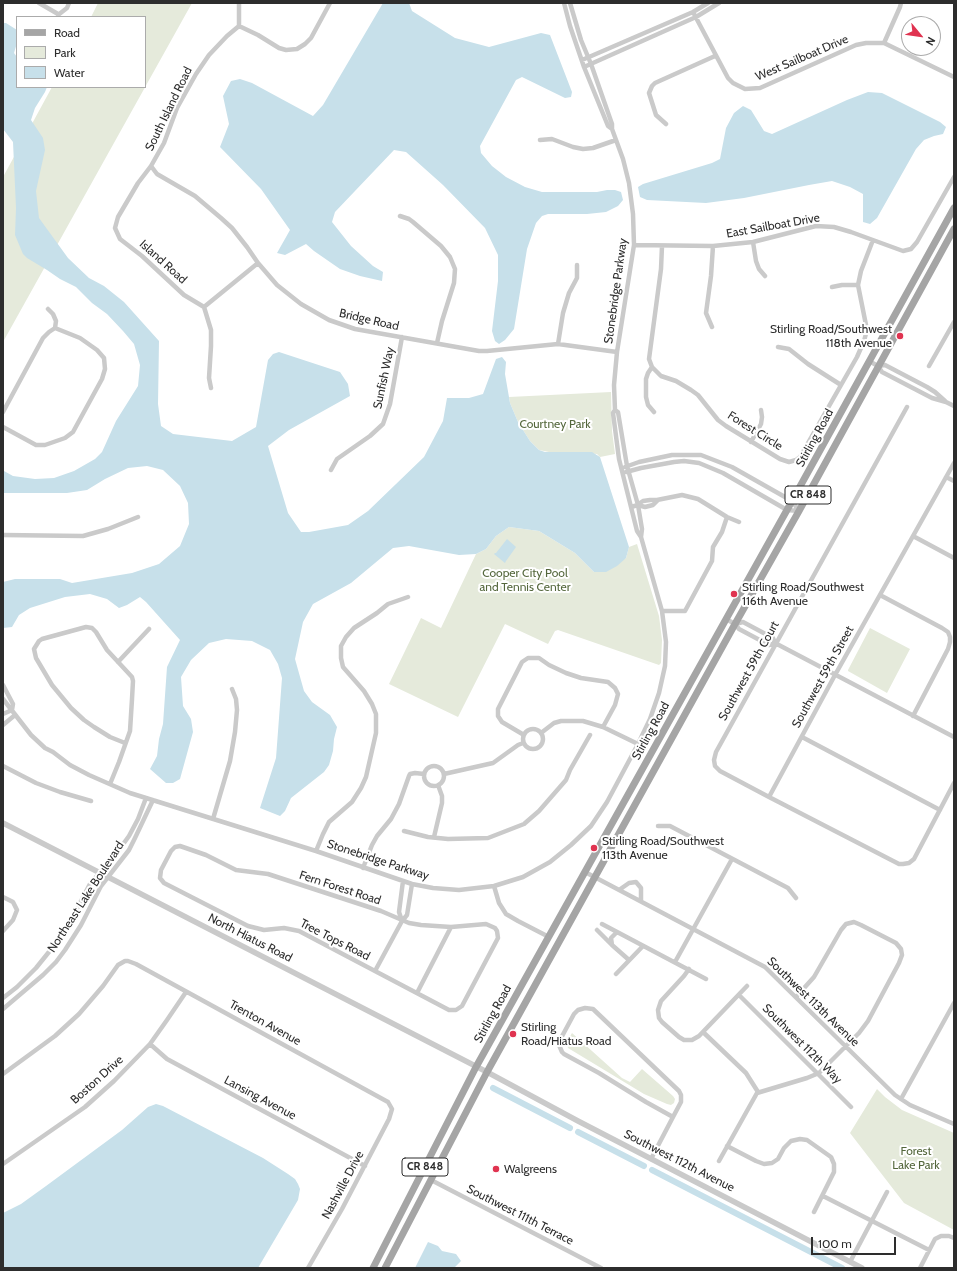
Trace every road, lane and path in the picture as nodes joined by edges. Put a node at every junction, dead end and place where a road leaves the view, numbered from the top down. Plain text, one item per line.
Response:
1 (39, 3) edge
2 (69, 3) edge
3 (239, 3) edge
4 (330, 3) edge
5 (564, 3) edge
6 (570, 3) edge
7 (708, 3) edge
8 (719, 3) edge
9 (901, 3) edge
10 (693, 12) junction
11 (58, 16) edge
12 (696, 17) junction
13 (239, 26) junction
14 (884, 43) junction
15 (715, 56) junction
16 (588, 57) junction
17 (582, 60) junction
18 (591, 64) junction
19 (584, 67) junction
20 (954, 77) edge
21 (666, 124) dead end
22 (612, 129) junction
23 (540, 140) dead end
24 (616, 140) junction
25 (151, 166) junction
26 (954, 177) edge
27 (954, 208) edge
28 (400, 216) dead end
29 (954, 229) edge
30 (873, 240) junction
31 (753, 242) junction
32 (634, 245) junction
33 (662, 246) junction
34 (714, 246) junction
35 (258, 263) junction
36 (576, 265) dead end
37 (765, 276) dead end
38 (858, 285) junction
39 (832, 287) dead end
40 (204, 307) junction
41 (48, 309) dead end
42 (954, 322) edge
43 (712, 327) dead end
44 (55, 328) junction
45 (402, 338) junction
46 (437, 343) junction
47 (558, 344) junction
48 (778, 347) dead end
49 (617, 352) junction
50 (869, 361) junction
51 (878, 366) junction
52 (929, 366) dead end
53 (652, 368) junction
54 (841, 386) junction
55 (211, 388) dead end
56 (946, 402) junction
57 (954, 406) edge
58 (907, 407) dead end
59 (615, 410) junction
60 (761, 410) dead end
61 (3, 412) edge
62 (654, 412) dead end
63 (3, 427) edge
64 (751, 442) junction
65 (954, 463) edge
66 (627, 466) junction
67 (331, 470) dead end
68 (622, 471) junction
69 (629, 472) junction
70 (946, 477) junction
71 (954, 481) edge
72 (792, 501) junction
73 (638, 505) junction
74 (631, 507) junction
75 (787, 510) junction
76 (799, 511) junction
77 (138, 517) dead end
78 (727, 517) junction
79 (739, 522) dead end
80 (3, 535) edge
81 (913, 536) junction
82 (641, 537) junction
83 (954, 558) edge
84 (880, 595) junction
85 (408, 597) dead end
86 (662, 611) junction
87 (726, 619) junction
88 (735, 624) junction
89 (149, 629) dead end
90 (776, 643) junction
91 (118, 662) junction
92 (835, 675) junction
93 (3, 685) edge
94 (232, 689) dead end
95 (3, 700) edge
96 (12, 710) junction
97 (3, 714) edge
98 (15, 715) junction
99 (913, 716) junction
100 (3, 725) edge
101 (604, 727) junction
102 (540, 732) junction
103 (524, 735) junction
104 (590, 735) dead end
105 (802, 737) junction
106 (954, 737) edge
107 (125, 743) junction
108 (523, 743) junction
109 (638, 744) junction
110 (3, 766) edge
111 (424, 774) junction
112 (444, 774) junction
113 (954, 783) edge
114 (110, 784) junction
115 (438, 785) junction
116 (769, 797) junction
117 (146, 798) junction
118 (153, 800) junction
119 (91, 801) dead end
120 (940, 810) junction
121 (212, 818) junction
122 (3, 823) edge
123 (658, 826) dead end
124 (404, 831) dead end
125 (434, 837) junction
126 (175, 847) joint
127 (316, 851) junction
128 (732, 859) junction
129 (363, 868) junction
130 (585, 872) junction
131 (100, 874) junction
132 (595, 877) junction
133 (108, 878) junction
134 (403, 882) junction
135 (412, 884) junction
136 (494, 886) junction
137 (619, 890) junction
138 (3, 897) edge
139 (796, 898) dead end
140 (641, 901) junction
141 (402, 921) junction
142 (602, 924) dead end
143 (451, 927) junction
144 (693, 928) junction
145 (597, 930) dead end
146 (3, 931) edge
147 (617, 932) junction
148 (61, 937) junction
149 (549, 937) junction
150 (70, 942) junction
151 (612, 945) junction
152 (643, 946) junction
153 (629, 960) junction
154 (675, 962) junction
155 (689, 969) junction
156 (375, 972) junction
157 (616, 974) dead end
158 (706, 979) dead end
159 (747, 986) dead end
160 (186, 992) junction
161 (417, 993) junction
162 (739, 995) junction
163 (796, 997) junction
164 (3, 998) edge
165 (954, 1003) edge
166 (3, 1009) edge
167 (456, 1010) joint
168 (703, 1032) junction
169 (150, 1044) junction
170 (846, 1046) junction
171 (476, 1067) junction
172 (486, 1072) junction
173 (818, 1073) junction
174 (3, 1074) edge
175 (758, 1092) junction
176 (901, 1100) junction
177 (851, 1107) dead end
178 (392, 1109) joint
179 (673, 1117) junction
180 (954, 1124) edge
181 (728, 1146) junction
182 (651, 1159) junction
183 (719, 1161) dead end
184 (3, 1164) edge
185 (365, 1166) junction
186 (431, 1180) junction
187 (888, 1192) dead end
188 (823, 1196) junction
189 (814, 1212) dead end
190 (872, 1222) junction
191 (954, 1238) edge
192 (929, 1250) junction
193 (850, 1262) junction
194 (308, 1268) edge
195 (373, 1268) edge
196 (386, 1268) edge
197 (601, 1268) edge
198 (862, 1268) edge
199 (920, 1268) edge

1 - 11 street
2 - 11 street
3 - 13 street
4 - 13 street
5 - 17 street, Stonebridge Parkway
6 - 16 street, Stonebridge Parkway
7 - 10 street
8 - 12 street
9 - 14 street
10 - 12 street, West Sailboat Drive
10 - 16 street
12 - 15 street, West Sailboat Drive
12 - 18 street
13 - 25 street, South Island Road
14 - 15 street, West Sailboat Drive
14 - 20 street, West Sailboat Drive
15 - 21 street
16 - 17 street
16 - 18 street, Stonebridge Parkway
17 - 19 street, Stonebridge Parkway
18 - 19 street
18 - 22 street, Stonebridge Parkway
19 - 22 street, Stonebridge Parkway
22 - 24 street, Stonebridge Parkway
23 - 24 street
24 - 32 street, Stonebridge Parkway
25 - 35 street, Bridge Road
25 - 40 street, Island Road
26 - 30 street, East Sailboat Drive
27 - 50 main road, Stirling Road / CR 848
28 - 46 street
29 - 51 main road, Stirling Road / CR 848
30 - 31 street, East Sailboat Drive
30 - 38 street, Forest Circle
31 - 34 street, East Sailboat Drive
31 - 37 street
32 - 33 street, East Sailboat Drive
32 - 49 street, Stonebridge Parkway
33 - 34 street, East Sailboat Drive
33 - 53 street
34 - 43 street
35 - 40 street
35 - 45 street, Bridge Road
36 - 47 street
38 - 39 street
38 - 54 street, Forest Circle
40 - 55 street
41 - 44 street
42 - 52 street
44 - 61 street
44 - 63 street
45 - 46 street, Bridge Road
45 - 67 street, Sunfish Way
46 - 47 street, Bridge Road
47 - 49 street, Bridge Road
48 - 54 street
49 - 59 street, Stonebridge Parkway
50 - 51 street
50 - 72 main road, Stirling Road / CR 848
51 - 56 street
51 - 56 street
51 - 76 main road, Stirling Road / CR 848
53 - 62 street
53 - 64 street, Forest Circle
54 - 64 street, Forest Circle
56 - 57 street
58 - 90 street, Southwest 59th Court
59 - 66 street, Stonebridge Parkway
59 - 68 street, Stonebridge Parkway
60 - 64 street
65 - 70 street, Southwest 59th Street
66 - 68 street
66 - 69 street, Stonebridge Parkway
66 - 72 street
68 - 69 street
68 - 74 street, Stonebridge Parkway
69 - 73 street, Stonebridge Parkway
69 - 75 street
70 - 71 street
70 - 81 street, Southwest 59th Street
72 - 75 main road, Stirling Road / CR 848
72 - 76 street
73 - 74 street
73 - 78 street
73 - 82 street, Stonebridge Parkway
74 - 82 street, Stonebridge Parkway
75 - 76 street
75 - 87 main road, Stirling Road / CR 848
76 - 88 main road, Stirling Road / CR 848
77 - 80 street
78 - 79 street
78 - 86 street
81 - 83 street
81 - 84 street, Southwest 59th Street
82 - 86 street, Stonebridge Parkway
84 - 92 street, Southwest 59th Street
84 - 99 street
85 - 127 street
86 - 109 street, Stonebridge Parkway
87 - 88 street
87 - 130 main road, Stirling Road / CR 848
88 - 90 street
88 - 90 street
88 - 132 main road, Stirling Road / CR 848
89 - 91 street
90 - 92 street
90 - 116 street, Southwest 59th Court
91 - 107 street
91 - 107 street
92 - 99 street
92 - 105 street, Southwest 59th Street
93 - 96 street, Stonebridge Parkway
94 - 121 street
95 - 96 street, Stonebridge Parkway
96 - 97 street
96 - 98 street, Stonebridge Parkway
98 - 100 street
98 - 114 street, Stonebridge Parkway
99 - 106 street
101 - 102 street
101 - 103 street
101 - 109 street
102 - 103 street
102 - 108 street
103 - 108 street
104 - 125 street
105 - 116 street, Southwest 59th Street
105 - 120 street
107 - 114 street
108 - 112 street
109 - 136 street, Stonebridge Parkway
110 - 119 street
111 - 112 street
111 - 115 street
111 - 129 street
112 - 115 street
113 - 120 street
114 - 117 street, Stonebridge Parkway
115 - 125 street
116 - 120 street
117 - 118 street, Stonebridge Parkway
117 - 131 street, Northeast Lake Boulevard
118 - 121 street, Stonebridge Parkway
118 - 133 street, Northeast Lake Boulevard
121 - 127 street, Stonebridge Parkway
122 - 131 street, North Hiatus Road
123 - 128 street
124 - 125 street
126 - 141 street, Fern Forest Road
126 - 156 street, Tree Tops Road
127 - 129 street, Stonebridge Parkway
128 - 139 street
128 - 144 street
129 - 134 street, Stonebridge Parkway
130 - 132 street, Southwest 113th Avenue
130 - 149 main road, Stirling Road / CR 848
131 - 133 street, North Hiatus Road
131 - 148 street, Northeast Lake Boulevard
132 - 137 street, Southwest 113th Avenue
132 - 172 main road, Stirling Road / CR 848
133 - 150 street, Northeast Lake Boulevard
133 - 171 street, North Hiatus Road
134 - 135 street, Stonebridge Parkway
134 - 141 street
135 - 136 street, Stonebridge Parkway
135 - 141 street
136 - 149 street
137 - 140 street, Southwest 113th Avenue
137 - 140 street
138 - 146 street
140 - 144 street, Southwest 113th Avenue
141 - 143 street, Fern Forest Road
141 - 156 street
142 - 147 street
143 - 161 street
143 - 167 street, Fern Forest Road
144 - 154 street
144 - 163 street, Southwest 113th Avenue
145 - 151 street
147 - 151 street
147 - 152 street
148 - 150 street
148 - 164 street, Northeast Lake Boulevard
149 - 171 main road, Stirling Road / CR 848
150 - 166 street, Northeast Lake Boulevard
151 - 153 street
152 - 153 street
152 - 154 street
153 - 157 street
154 - 155 street
155 - 158 street
155 - 168 street
156 - 161 street, Tree Tops Road
159 - 162 street
160 - 169 street, Boston Drive
160 - 174 street, Trenton Avenue
160 - 178 street, Trenton Avenue
161 - 167 street, Tree Tops Road
162 - 168 street
162 - 173 street, Southwest 112th Way
163 - 170 street, Southwest 113th Avenue
163 - 170 street
165 - 176 street
168 - 175 street
169 - 184 street, Boston Drive
169 - 185 street, Lansing Avenue
170 - 173 street
170 - 176 street, Southwest 113th Avenue
171 - 172 street, North Hiatus Road
171 - 195 main road, Stirling Road / CR 848
172 - 182 street, Southwest 112th Avenue
172 - 186 main road, Stirling Road / CR 848
173 - 175 street
173 - 177 street, Southwest 112th Way
175 - 181 street
176 - 180 street, Southwest 113th Avenue
178 - 185 street, Nashville Drive
179 - 179 street
179 - 182 street
181 - 183 street
181 - 188 street
182 - 193 street, Southwest 112th Avenue
185 - 194 street, Nashville Drive
186 - 196 main road, Stirling Road / CR 848
186 - 197 street, Southwest 111th Terrace
187 - 190 street
188 - 189 street
188 - 190 street
190 - 192 street
190 - 193 street
191 - 192 street
192 - 199 street
193 - 198 street, Southwest 112th Avenue

